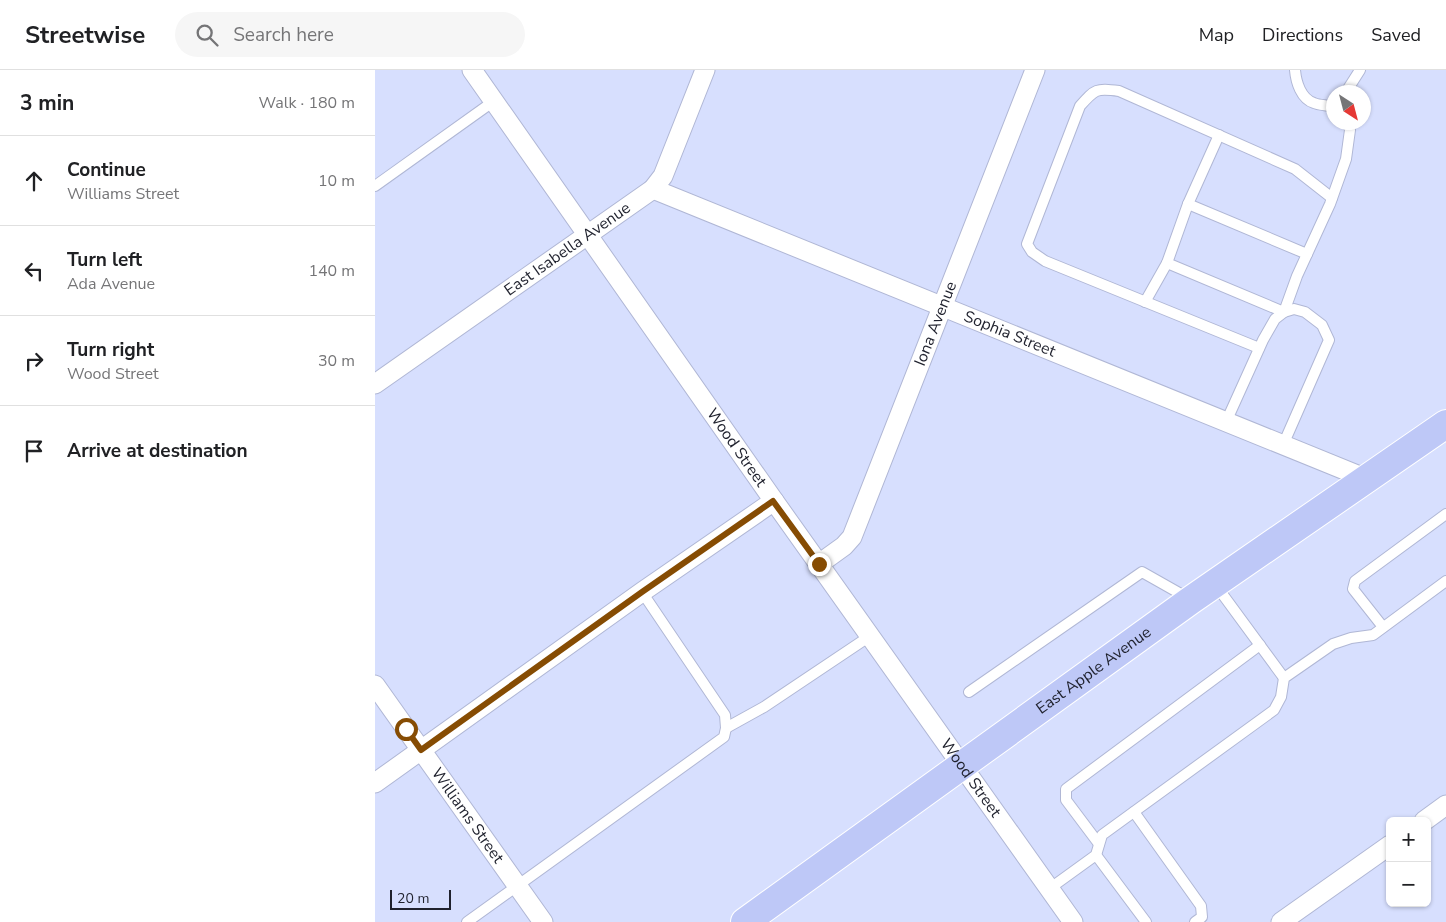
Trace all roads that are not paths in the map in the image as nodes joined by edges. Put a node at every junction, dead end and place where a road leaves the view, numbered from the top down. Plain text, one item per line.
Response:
1 (472, 70) edge
2 (705, 70) edge
3 (1035, 70) edge
4 (1295, 70) edge
5 (1360, 70) edge
6 (1350, 85) edge
7 (494, 101) junction
8 (1326, 106) edge
9 (1350, 130) edge
10 (1219, 135) junction
11 (375, 186) edge
12 (653, 189) junction
13 (1332, 198) junction
14 (1188, 204) junction
15 (587, 234) junction
16 (1307, 254) junction
17 (1167, 263) junction
18 (1145, 302) junction
19 (943, 307) junction
20 (1284, 312) junction
21 (1259, 348) junction
22 (375, 384) edge
23 (1226, 422) junction
24 (1446, 424) edge
25 (1283, 446) junction
26 (1367, 479) junction
27 (773, 501) junction
28 (1446, 514) edge
29 (819, 564) junction
30 (1446, 581) edge
31 (1215, 583) junction
32 (642, 592) junction
33 (1191, 600) junction
34 (1383, 627) junction
35 (870, 636) junction
36 (1260, 645) junction
37 (1284, 678) junction
38 (375, 685) edge
39 (969, 692) dead end
40 (726, 728) junction
41 (421, 750) junction
42 (961, 765) junction
43 (375, 783) edge
44 (1446, 805) edge
45 (1134, 812) junction
46 (1430, 817) edge
47 (1099, 844) junction
48 (1386, 848) edge
49 (1096, 855) junction
50 (518, 887) junction
51 (1049, 889) junction
52 (467, 922) edge
53 (543, 922) edge
54 (745, 922) edge
55 (1073, 922) edge
56 (1146, 922) edge
57 (1195, 922) edge
58 (1281, 922) edge

1 - 7 street, Wood Street
2 - 12 street, East Isabella Avenue
3 - 19 street, Iona Avenue
4 - 8 lane
5 - 6 lane
7 - 11 lane
7 - 15 street, Wood Street
9 - 13 lane
10 - 13 lane
10 - 14 lane
10 - 18 lane
12 - 15 street, East Isabella Avenue
12 - 19 street, Sophia Street
13 - 16 lane
14 - 16 lane
14 - 17 lane
15 - 22 street, East Isabella Avenue
15 - 27 street, Wood Street
16 - 20 lane
17 - 18 lane
17 - 20 lane
18 - 21 lane
19 - 23 street, Sophia Street
19 - 29 street, Iona Avenue
20 - 21 lane
20 - 25 lane
21 - 23 lane
23 - 25 street, Sophia Street
24 - 26 main road, East Apple Avenue
25 - 26 street, Sophia Street
26 - 31 main road, East Apple Avenue
27 - 29 street, Wood Street
27 - 32 street
28 - 34 lane
29 - 35 street, Wood Street
30 - 34 lane
31 - 33 main road, East Apple Avenue
31 - 36 lane
32 - 40 lane
32 - 41 street
33 - 39 lane
33 - 42 main road, East Apple Avenue
34 - 37 lane
35 - 40 lane
35 - 42 street, Wood Street
36 - 37 lane
36 - 47 lane
37 - 45 lane
38 - 41 street, Williams Street
40 - 50 lane
41 - 43 street
41 - 50 street, Williams Street
42 - 51 street, Wood Street
42 - 54 main road, East Apple Avenue
44 - 46 street
45 - 47 lane
45 - 57 lane
47 - 49 lane
48 - 58 street
49 - 51 lane
49 - 56 lane
50 - 52 lane
50 - 53 street, Williams Street
51 - 55 street, Wood Street

